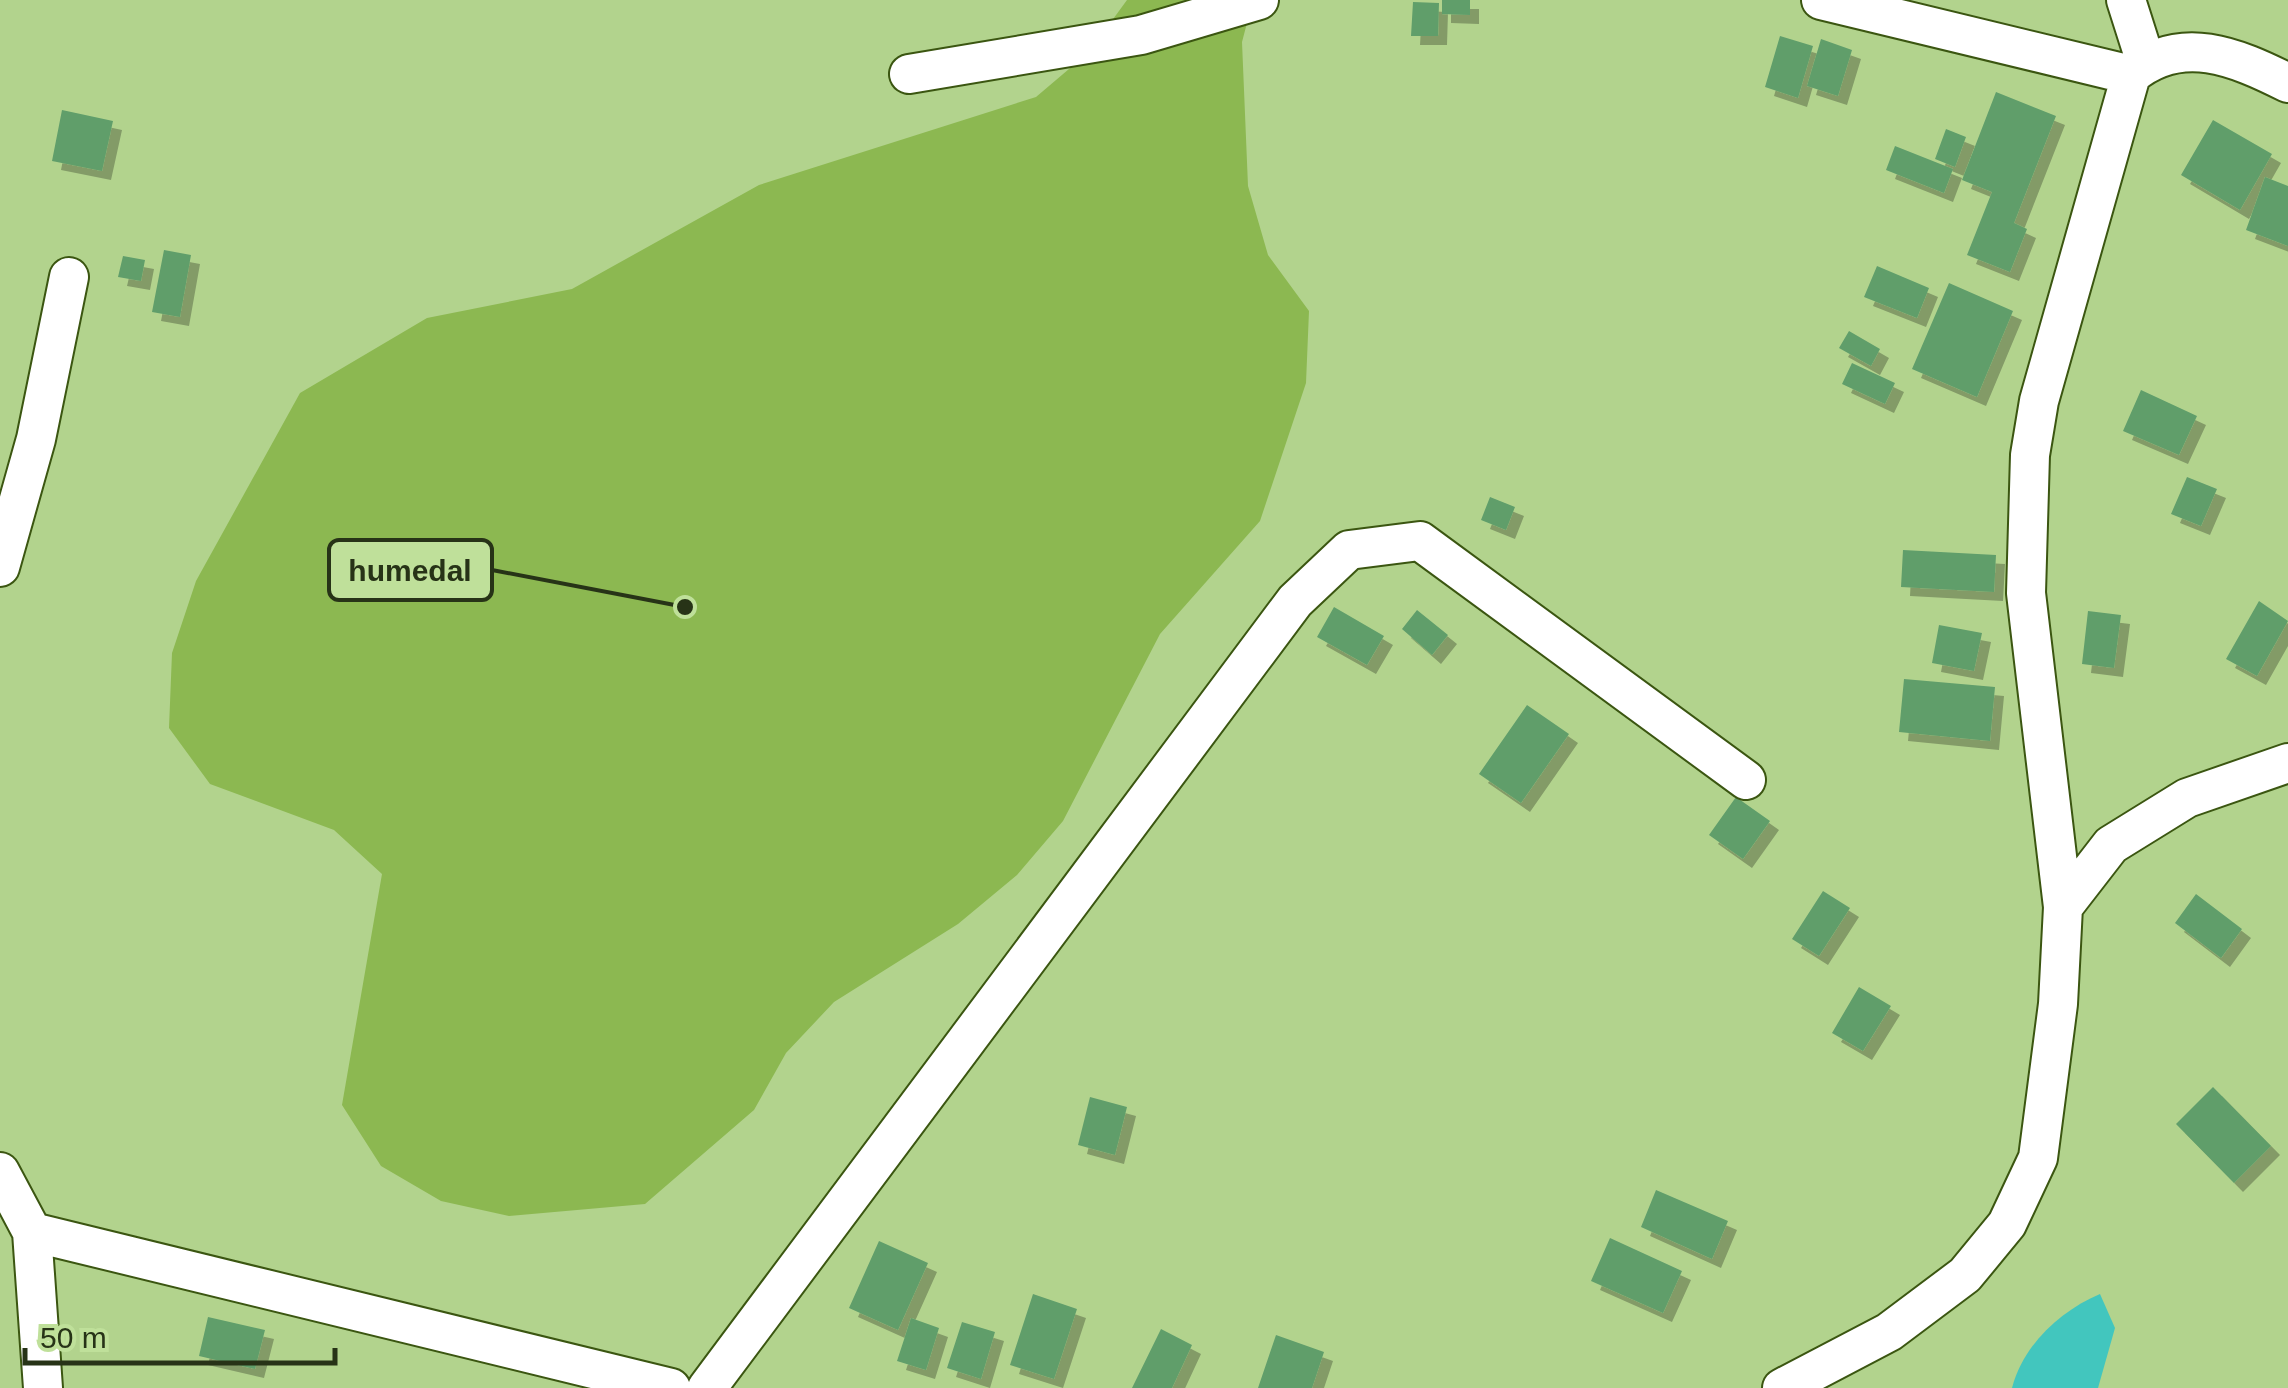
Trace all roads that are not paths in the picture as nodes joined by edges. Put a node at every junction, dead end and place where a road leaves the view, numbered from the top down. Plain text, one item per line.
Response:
1 (1259, 0) edge
2 (1821, 0) edge
3 (2126, 0) edge
4 (2138, 69) junction
5 (908, 74) dead end
6 (2288, 83) edge
7 (69, 277) dead end
8 (0, 567) edge
9 (2288, 763) edge
10 (1746, 780) dead end
11 (2063, 907) junction
12 (0, 1172) edge
13 (32, 1232) junction
14 (43, 1388) edge
15 (671, 1388) edge
16 (707, 1388) edge
17 (1782, 1388) edge

1 - 5 street
2 - 4 street
3 - 4 street
4 - 6 street
4 - 11 street
7 - 8 street
9 - 11 street
10 - 16 street
11 - 17 street
12 - 13 street
13 - 14 street
13 - 15 street

